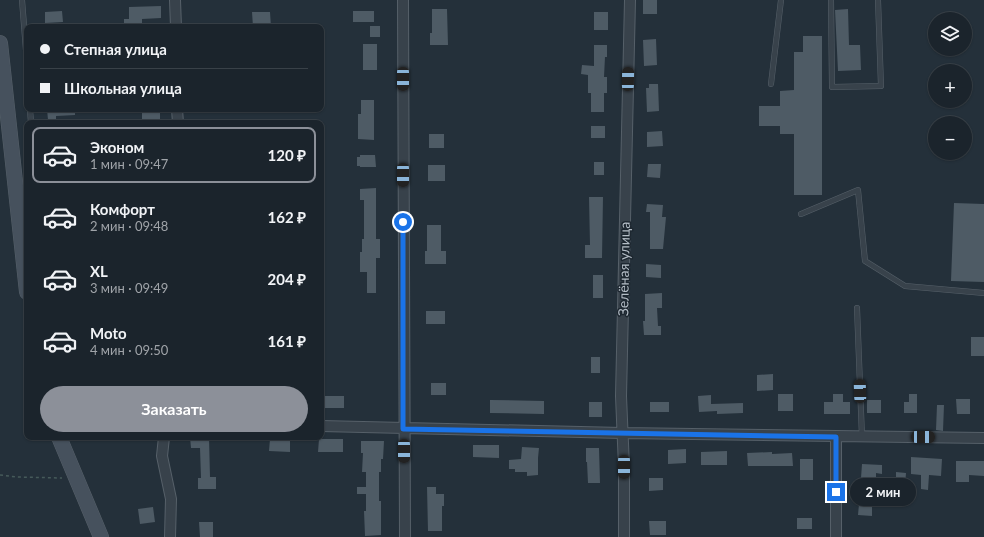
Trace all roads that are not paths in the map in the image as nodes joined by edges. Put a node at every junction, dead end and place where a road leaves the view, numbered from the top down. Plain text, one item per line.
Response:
1 (22, 0) edge
2 (175, 0) edge
3 (403, 0) edge
4 (630, 0) edge
5 (781, 0) edge
6 (831, 0) edge
7 (878, 0) edge
8 (176, 24) edge
9 (24, 25) edge
10 (0, 43) edge
11 (771, 84) dead end
12 (801, 214) dead end
13 (24, 264) edge
14 (984, 293) edge
15 (857, 308) dead end
16 (324, 426) edge
17 (403, 429) junction
18 (622, 433) junction
19 (836, 437) junction
20 (862, 437) junction
21 (984, 438) edge
22 (60, 440) edge
23 (164, 440) edge
24 (101, 537) edge
25 (170, 537) edge
26 (405, 537) edge
27 (624, 537) edge
28 (836, 537) edge

1 - 9 lane
2 - 8 street
3 - 17 street
4 - 18 street, Зелёная улица
5 - 11 lane
6 - 7 lane
10 - 13 main road
12 - 14 lane
15 - 20 lane
16 - 17 street
17 - 18 street
17 - 26 street
18 - 19 street
18 - 27 street, Зелёная улица
19 - 20 street
19 - 28 street
20 - 21 street
22 - 24 main road
23 - 25 street

